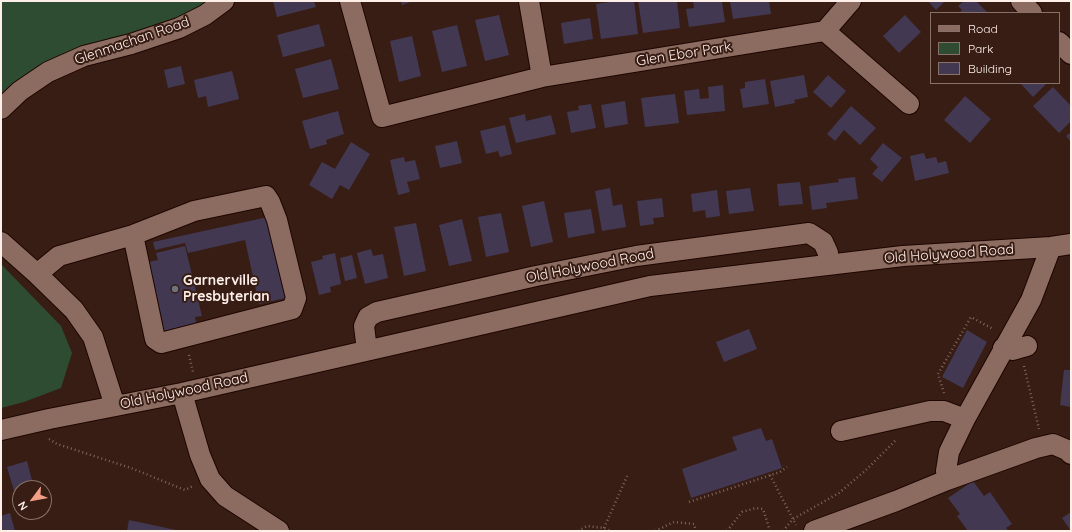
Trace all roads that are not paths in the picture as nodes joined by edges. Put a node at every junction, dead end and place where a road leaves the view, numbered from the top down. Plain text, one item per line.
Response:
1 (224, 1) edge
2 (350, 1) edge
3 (529, 1) edge
4 (851, 1) edge
5 (1021, 1) edge
6 (1031, 12) edge
7 (825, 32) junction
8 (1060, 43) edge
9 (1071, 54) edge
10 (542, 77) junction
11 (910, 104) dead end
12 (1, 109) edge
13 (133, 235) junction
14 (1, 242) edge
15 (1071, 244) edge
16 (1051, 247) junction
17 (828, 265) junction
18 (37, 274) junction
19 (367, 350) junction
20 (190, 391) junction
21 (115, 406) junction
22 (956, 415) junction
23 (1, 430) edge
24 (841, 432) dead end
25 (1071, 454) edge
26 (947, 480) junction
27 (279, 531) edge
28 (814, 531) edge

1 - 12 street, Glenmachan Road
2 - 10 street, Glen Ebor Park
3 - 10 street
4 - 7 street
5 - 6 street
7 - 10 street, Glen Ebor Park
7 - 11 street
8 - 9 street
13 - 13 street
13 - 18 street
14 - 18 street
15 - 16 street, Old Holywood Road
16 - 17 street, Old Holywood Road
16 - 22 street
17 - 19 street, Old Holywood Road
17 - 19 street, Old Holywood Road
18 - 21 street
19 - 20 street, Old Holywood Road
20 - 21 street, Old Holywood Road
20 - 27 street
21 - 23 street, Old Holywood Road
22 - 24 street
22 - 26 street
25 - 26 street
26 - 28 street

